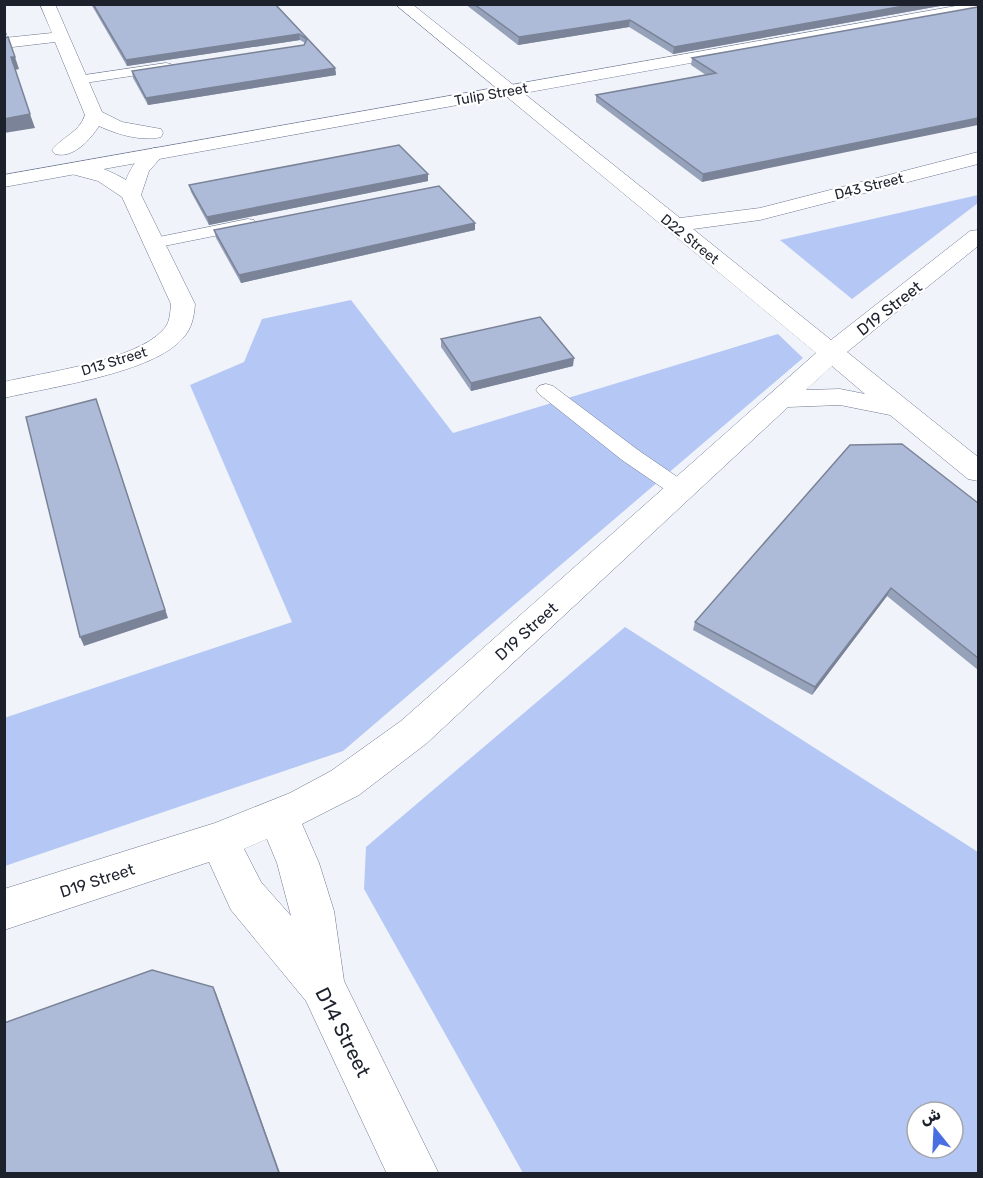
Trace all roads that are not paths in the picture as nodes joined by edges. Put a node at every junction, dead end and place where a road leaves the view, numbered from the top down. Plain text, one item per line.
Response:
1 (402, 4) edge
2 (51, 5) edge
3 (978, 6) edge
4 (61, 34) junction
5 (4, 43) edge
6 (183, 64) edge
7 (492, 79) junction
8 (78, 80) junction
9 (94, 116) junction
10 (154, 154) junction
11 (978, 158) edge
12 (75, 169) junction
13 (4, 181) edge
14 (131, 195) junction
15 (269, 220) edge
16 (682, 232) junction
17 (978, 236) edge
18 (154, 243) junction
19 (832, 352) junction
20 (4, 390) edge
21 (546, 390) dead end
22 (780, 399) junction
23 (903, 409) junction
24 (978, 472) edge
25 (681, 490) junction
26 (278, 816) junction
27 (219, 840) junction
28 (4, 910) edge
29 (321, 985) junction
30 (414, 1173) edge

1 - 7 street, D22 Street
2 - 4 street
3 - 7 street, Tulip Street
4 - 5 street
4 - 8 street
6 - 8 lane
7 - 10 street, Tulip Street
7 - 16 street, D22 Street
8 - 9 street
9 - 9 street
10 - 12 street, Tulip Street
10 - 14 street
11 - 16 street, D43 Street
12 - 13 street, Tulip Street
12 - 14 street, D13 Street
14 - 18 street, D13 Street
15 - 18 lane
16 - 19 street, D22 Street
17 - 19 street, D19 Street
18 - 20 street, D13 Street
19 - 22 street, D19 Street
19 - 23 street, D22 Street
21 - 25 lane
22 - 23 street
22 - 25 street, D19 Street
23 - 24 street, D22 Street
25 - 26 street, D19 Street
26 - 27 street, D19 Street
26 - 29 street
27 - 28 street, D19 Street
27 - 29 street, D14 Street
29 - 30 street, D14 Street

